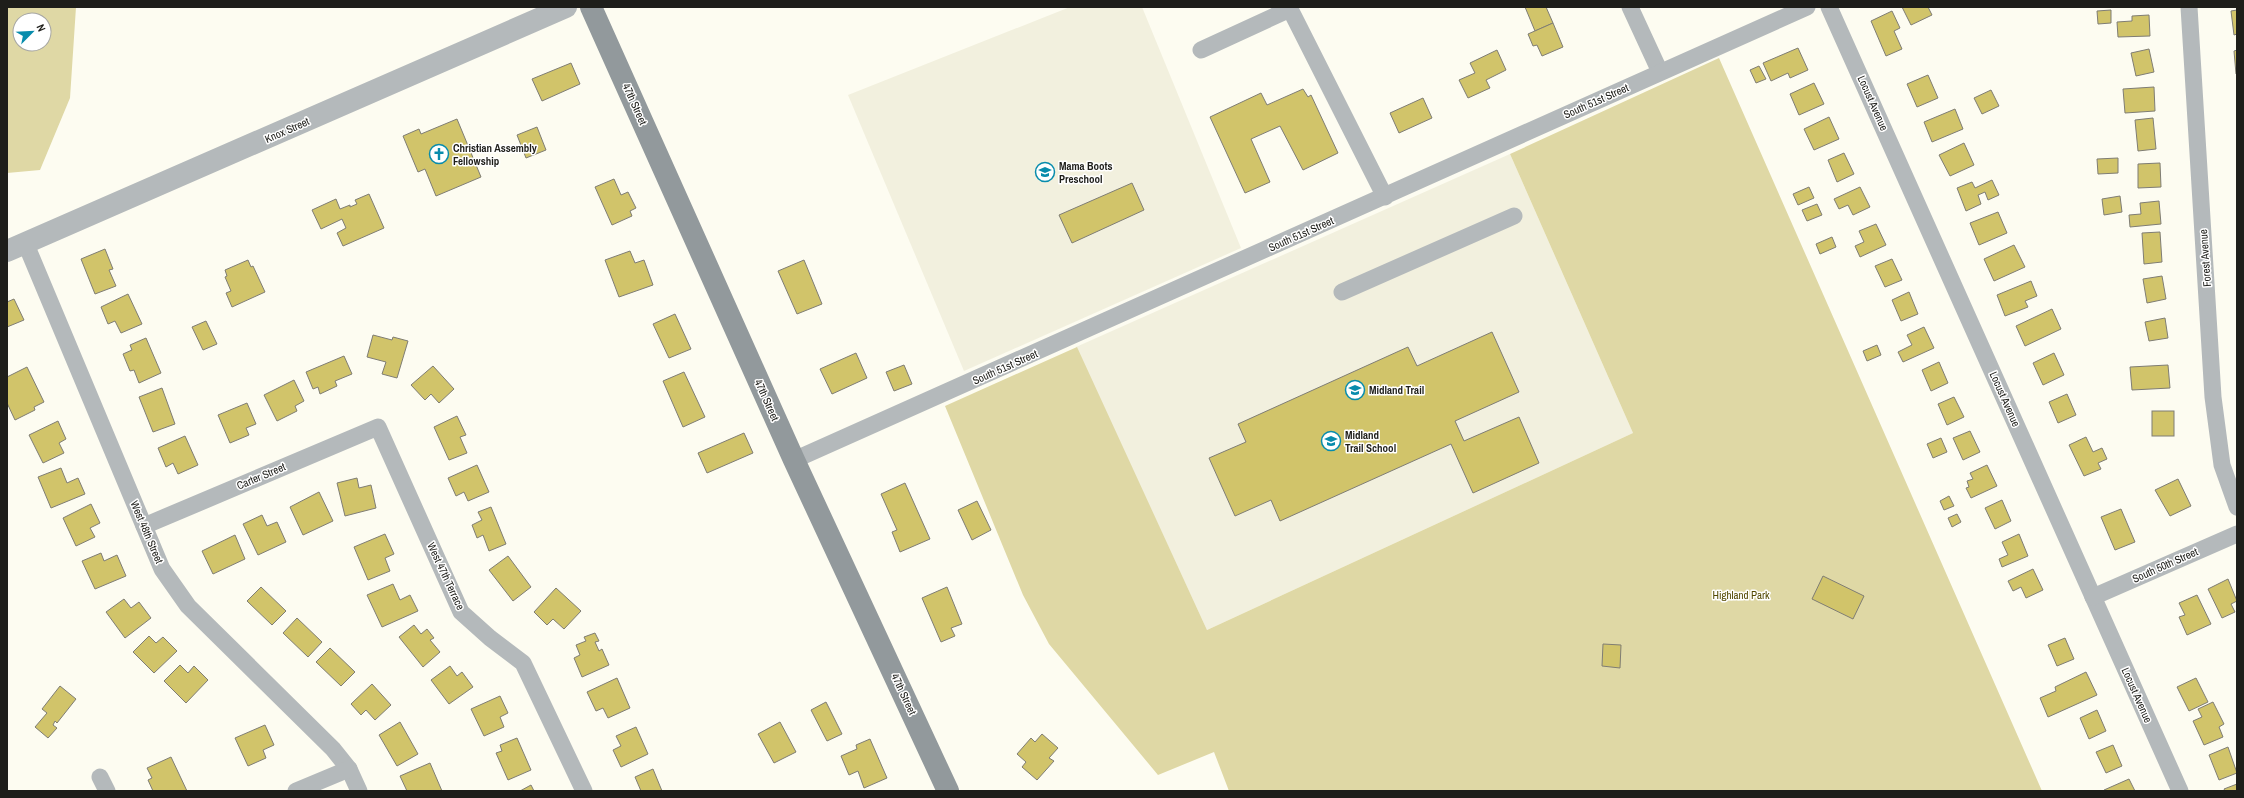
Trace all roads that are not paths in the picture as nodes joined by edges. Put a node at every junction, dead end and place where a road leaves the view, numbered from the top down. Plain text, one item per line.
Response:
1 (566, 7) edge
2 (591, 7) edge
3 (1630, 7) edge
4 (1807, 7) edge
5 (1829, 7) edge
6 (2189, 7) edge
7 (1201, 50) dead end
8 (1660, 72) junction
9 (1385, 196) junction
10 (1514, 216) dead end
11 (16, 247) edge
12 (1342, 292) dead end
13 (378, 427) joint
14 (794, 460) junction
15 (2237, 507) edge
16 (144, 526) junction
17 (2237, 534) edge
18 (2094, 597) junction
19 (349, 768) junction
20 (296, 791) edge
21 (359, 791) edge
22 (584, 791) edge
23 (948, 791) edge
24 (2180, 791) edge

1 - 11 street, Knox Street
2 - 14 main road, 47th Street
3 - 8 street
4 - 8 street, South 51st Street
5 - 18 street, Locust Avenue
6 - 15 street, Forest Avenue
7 - 9 street
8 - 9 street, South 51st Street
9 - 14 street, South 51st Street
10 - 12 street
11 - 16 street, West 48th Street
13 - 16 street, Carter Street
13 - 22 street, West 47th Terrace
14 - 23 main road, 47th Street
16 - 19 street, West 48th Street
17 - 18 street, South 50th Street
18 - 24 street, Locust Avenue
19 - 20 street
19 - 21 street, West 48th Street

